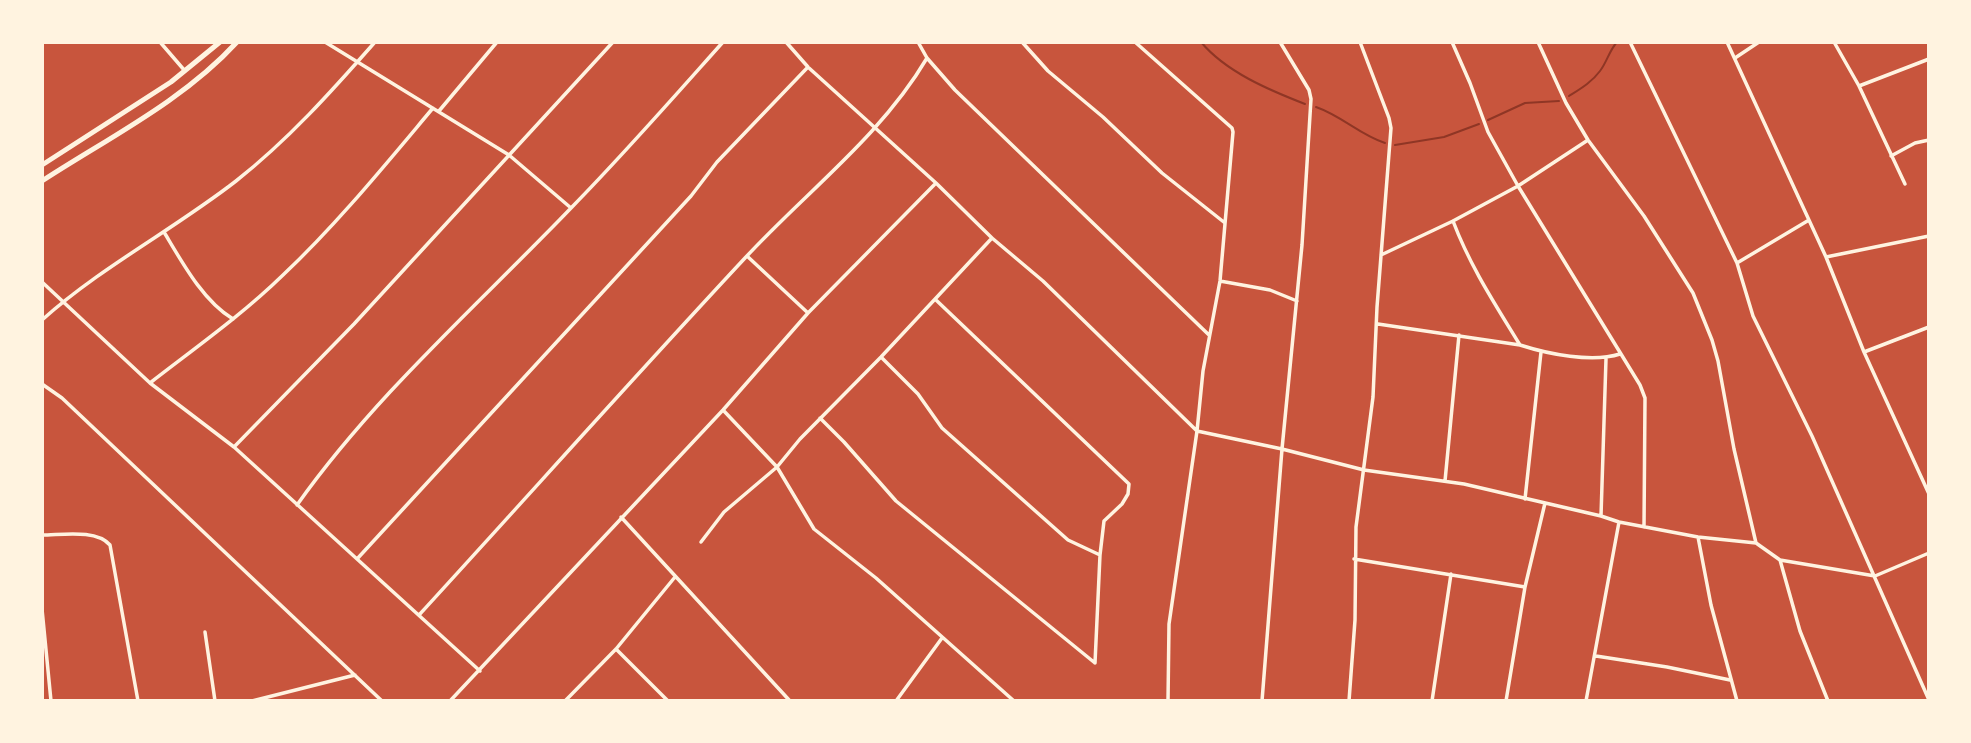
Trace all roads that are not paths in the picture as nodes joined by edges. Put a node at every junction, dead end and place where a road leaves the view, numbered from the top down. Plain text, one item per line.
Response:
1 (160, 42) edge
2 (220, 42) edge
3 (237, 42) edge
4 (325, 42) edge
5 (375, 42) edge
6 (497, 42) edge
7 (613, 42) edge
8 (723, 42) edge
9 (786, 42) edge
10 (918, 42) edge
11 (1022, 42) edge
12 (1135, 42) edge
13 (1280, 42) edge
14 (1360, 42) edge
15 (1452, 42) edge
16 (1538, 42) edge
17 (1630, 42) edge
18 (1727, 42) edge
19 (1759, 42) edge
20 (1834, 42) edge
21 (928, 58) junction
22 (1735, 58) junction
23 (1929, 59) edge
24 (358, 62) junction
25 (808, 67) junction
26 (185, 71) junction
27 (1859, 86) junction
28 (433, 108) junction
29 (439, 111) junction
30 (875, 127) junction
31 (1588, 140) junction
32 (1929, 140) edge
33 (509, 155) junction
34 (1891, 156) junction
35 (42, 165) edge
36 (42, 181) edge
37 (936, 183) junction
38 (1905, 184) dead end
39 (1518, 186) junction
40 (571, 208) junction
41 (1809, 220) junction
42 (1452, 221) junction
43 (1225, 223) junction
44 (163, 231) junction
45 (1929, 236) edge
46 (992, 238) junction
47 (1381, 255) junction
48 (747, 256) junction
49 (1826, 257) junction
50 (1737, 263) junction
51 (1220, 281) junction
52 (42, 282) edge
53 (936, 300) junction
54 (1297, 301) junction
55 (64, 302) junction
56 (808, 313) junction
57 (42, 320) edge
58 (233, 320) junction
59 (1378, 324) junction
60 (1929, 327) edge
61 (1210, 335) junction
62 (1459, 335) junction
63 (1520, 345) junction
64 (1541, 352) junction
65 (1864, 352) junction
66 (1620, 354) junction
67 (881, 357) junction
68 (1606, 359) junction
69 (150, 383) junction
70 (42, 384) edge
71 (723, 410) junction
72 (819, 418) junction
73 (1197, 431) junction
74 (234, 447) junction
75 (1282, 449) junction
76 (777, 467) junction
77 (1364, 470) junction
78 (1445, 481) junction
79 (1929, 494) edge
80 (1525, 499) junction
81 (1545, 503) junction
82 (297, 505) junction
83 (1601, 516) junction
84 (621, 517) junction
85 (1619, 522) junction
86 (1644, 527) junction
87 (42, 535) edge
88 (1698, 537) junction
89 (701, 542) dead end
90 (1756, 543) junction
91 (1929, 553) edge
92 (1100, 555) junction
93 (357, 559) junction
94 (1354, 559) junction
95 (1780, 560) junction
96 (1451, 574) junction
97 (675, 576) junction
98 (1875, 576) junction
99 (1525, 587) junction
100 (42, 609) edge
101 (419, 615) junction
102 (205, 632) dead end
103 (942, 638) junction
104 (616, 649) junction
105 (1596, 656) junction
106 (480, 671) junction
107 (355, 675) junction
108 (1730, 680) junction
109 (1006, 694) junction
110 (1929, 700) edge
111 (51, 701) edge
112 (138, 701) edge
113 (215, 701) edge
114 (253, 701) edge
115 (382, 701) edge
116 (450, 701) edge
117 (565, 701) edge
118 (668, 701) edge
119 (790, 701) edge
120 (896, 701) edge
121 (1000, 701) edge
122 (1014, 701) edge
123 (1168, 701) edge
124 (1262, 701) edge
125 (1349, 701) edge
126 (1432, 701) edge
127 (1506, 701) edge
128 (1586, 701) edge
129 (1737, 701) edge
130 (1828, 701) edge

1 - 26 street
2 - 26 main road
3 - 36 main road
4 - 24 street
5 - 24 street
6 - 29 street
7 - 33 street
8 - 40 street
9 - 25 street
10 - 21 street
11 - 43 street
12 - 43 street
13 - 54 street
14 - 47 street
15 - 39 street
16 - 31 street
17 - 50 street
18 - 22 street
19 - 22 street
20 - 27 street
21 - 30 street
21 - 61 street
22 - 41 street
23 - 27 street
24 - 28 street
24 - 44 street
25 - 30 street
25 - 93 street
26 - 35 main road
27 - 34 street
28 - 29 street
28 - 58 street
29 - 33 street
30 - 37 street
30 - 48 street
31 - 39 street
31 - 90 street
32 - 34 street
33 - 40 street
33 - 74 street
34 - 38 street
37 - 46 street
37 - 56 street
39 - 42 street
39 - 66 street
40 - 82 street
41 - 49 street
41 - 50 street
42 - 47 street
42 - 63 street
43 - 51 street
44 - 55 street
44 - 58 street
45 - 49 street
46 - 53 street
46 - 73 street
47 - 59 street
48 - 56 street
48 - 101 street
49 - 65 street
50 - 98 street
51 - 54 street
51 - 61 street
52 - 55 street
53 - 67 street
53 - 92 street
54 - 75 street
55 - 57 street
55 - 69 street
56 - 71 street
58 - 69 street
59 - 62 street
59 - 77 street
60 - 65 street
61 - 73 street
62 - 63 street
62 - 78 street
63 - 64 street
64 - 68 street
64 - 80 street
65 - 79 street
66 - 68 street
66 - 86 street
67 - 72 street
67 - 92 street
68 - 83 street
69 - 74 street
70 - 107 street
71 - 76 street
71 - 84 street
72 - 76 street
72 - 92 street
73 - 75 street
73 - 123 street
74 - 82 street
75 - 77 street
75 - 124 street
76 - 89 street
76 - 103 street
77 - 78 street
77 - 94 street
78 - 80 street
80 - 81 street
81 - 83 street
81 - 99 street
82 - 93 street
83 - 85 street
84 - 97 street
84 - 106 street
85 - 86 street
85 - 105 street
86 - 88 street
87 - 112 street
88 - 90 street
88 - 108 street
90 - 95 street
91 - 98 street
93 - 101 street
94 - 96 street
94 - 125 street
95 - 98 street
95 - 130 street
96 - 99 street
96 - 126 street
97 - 104 street
97 - 119 street
98 - 110 street
99 - 127 street
100 - 111 street
101 - 106 street
102 - 113 street
103 - 109 street
103 - 120 street
104 - 117 street
104 - 118 street
105 - 108 street
105 - 128 street
106 - 116 street
107 - 114 street
107 - 115 street
108 - 129 street
109 - 121 street
109 - 122 street

